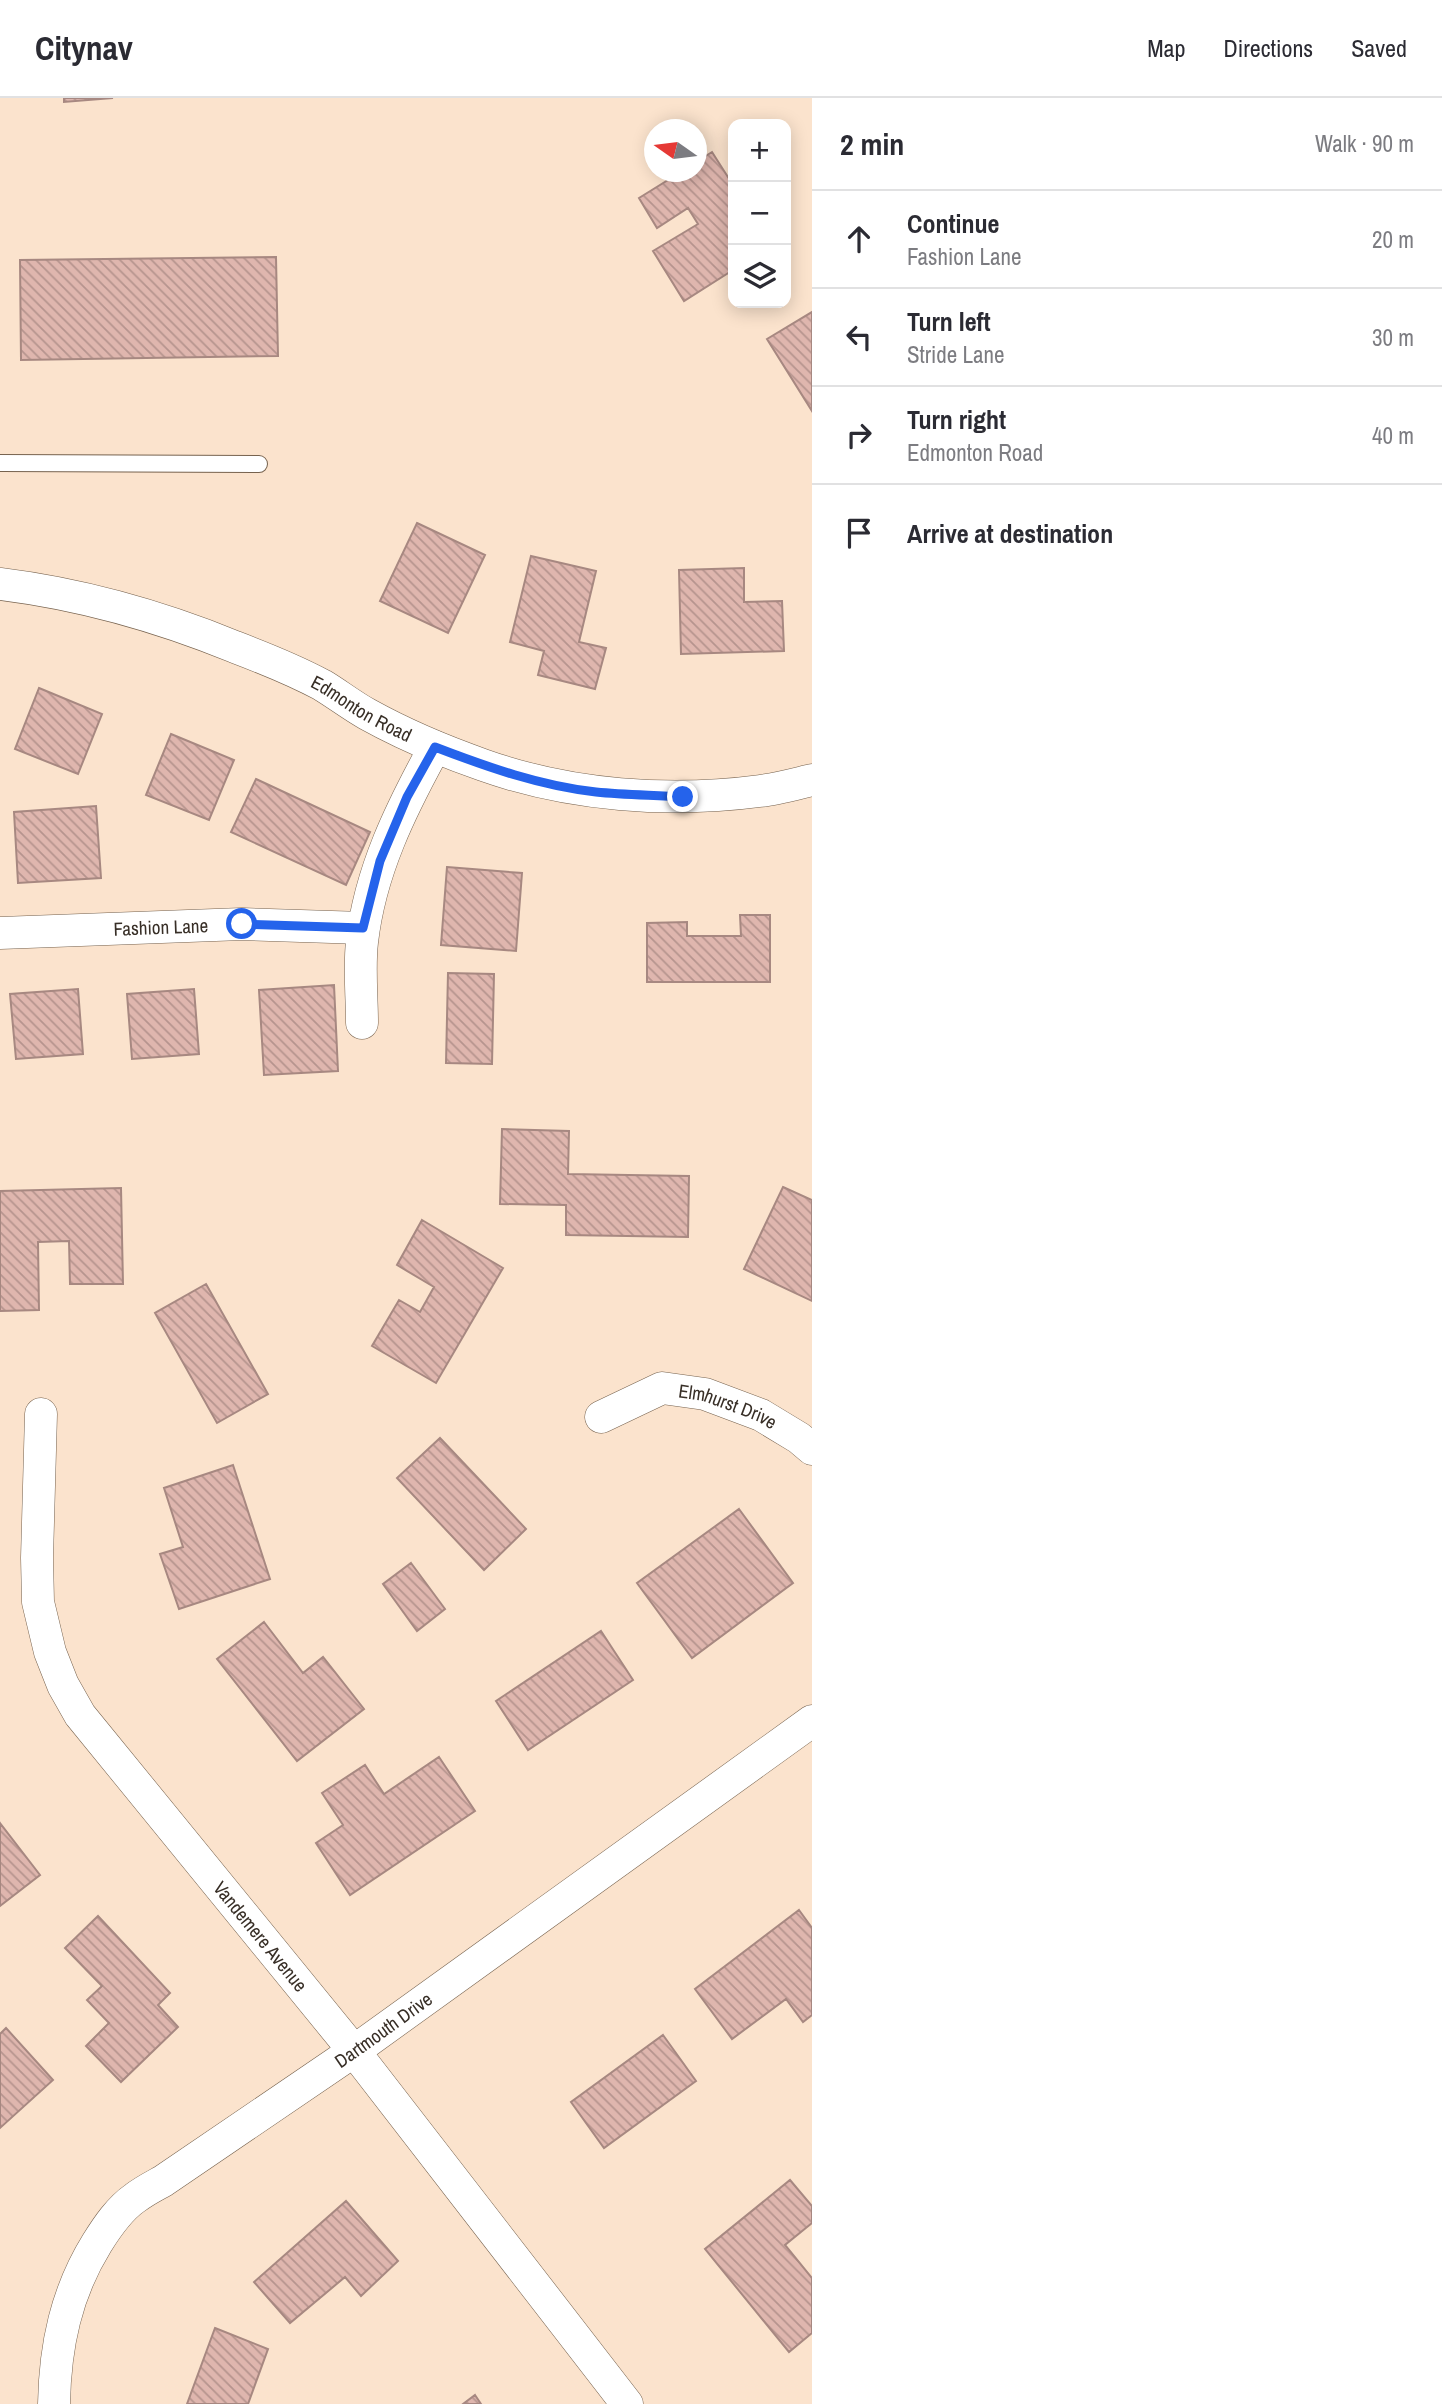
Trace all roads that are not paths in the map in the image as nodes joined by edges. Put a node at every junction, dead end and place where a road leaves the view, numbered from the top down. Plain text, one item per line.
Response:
1 (0, 463) edge
2 (259, 464) dead end
3 (0, 584) edge
4 (435, 747) junction
5 (812, 780) edge
6 (363, 928) junction
7 (0, 933) edge
8 (362, 1023) dead end
9 (41, 1413) dead end
10 (601, 1417) dead end
11 (812, 1449) edge
12 (812, 1721) edge
13 (354, 2051) junction
14 (54, 2404) edge
15 (627, 2404) edge

1 - 2 lane
3 - 4 street, Edmonton Road
4 - 5 street, Edmonton Road
4 - 6 street
6 - 7 street, Fashion Lane
6 - 8 street
9 - 13 street, Vandemere Avenue
10 - 11 street, Elmhurst Drive
12 - 13 street, Dartmouth Drive
13 - 14 street, Dartmouth Drive
13 - 15 street, Vandemere Avenue

